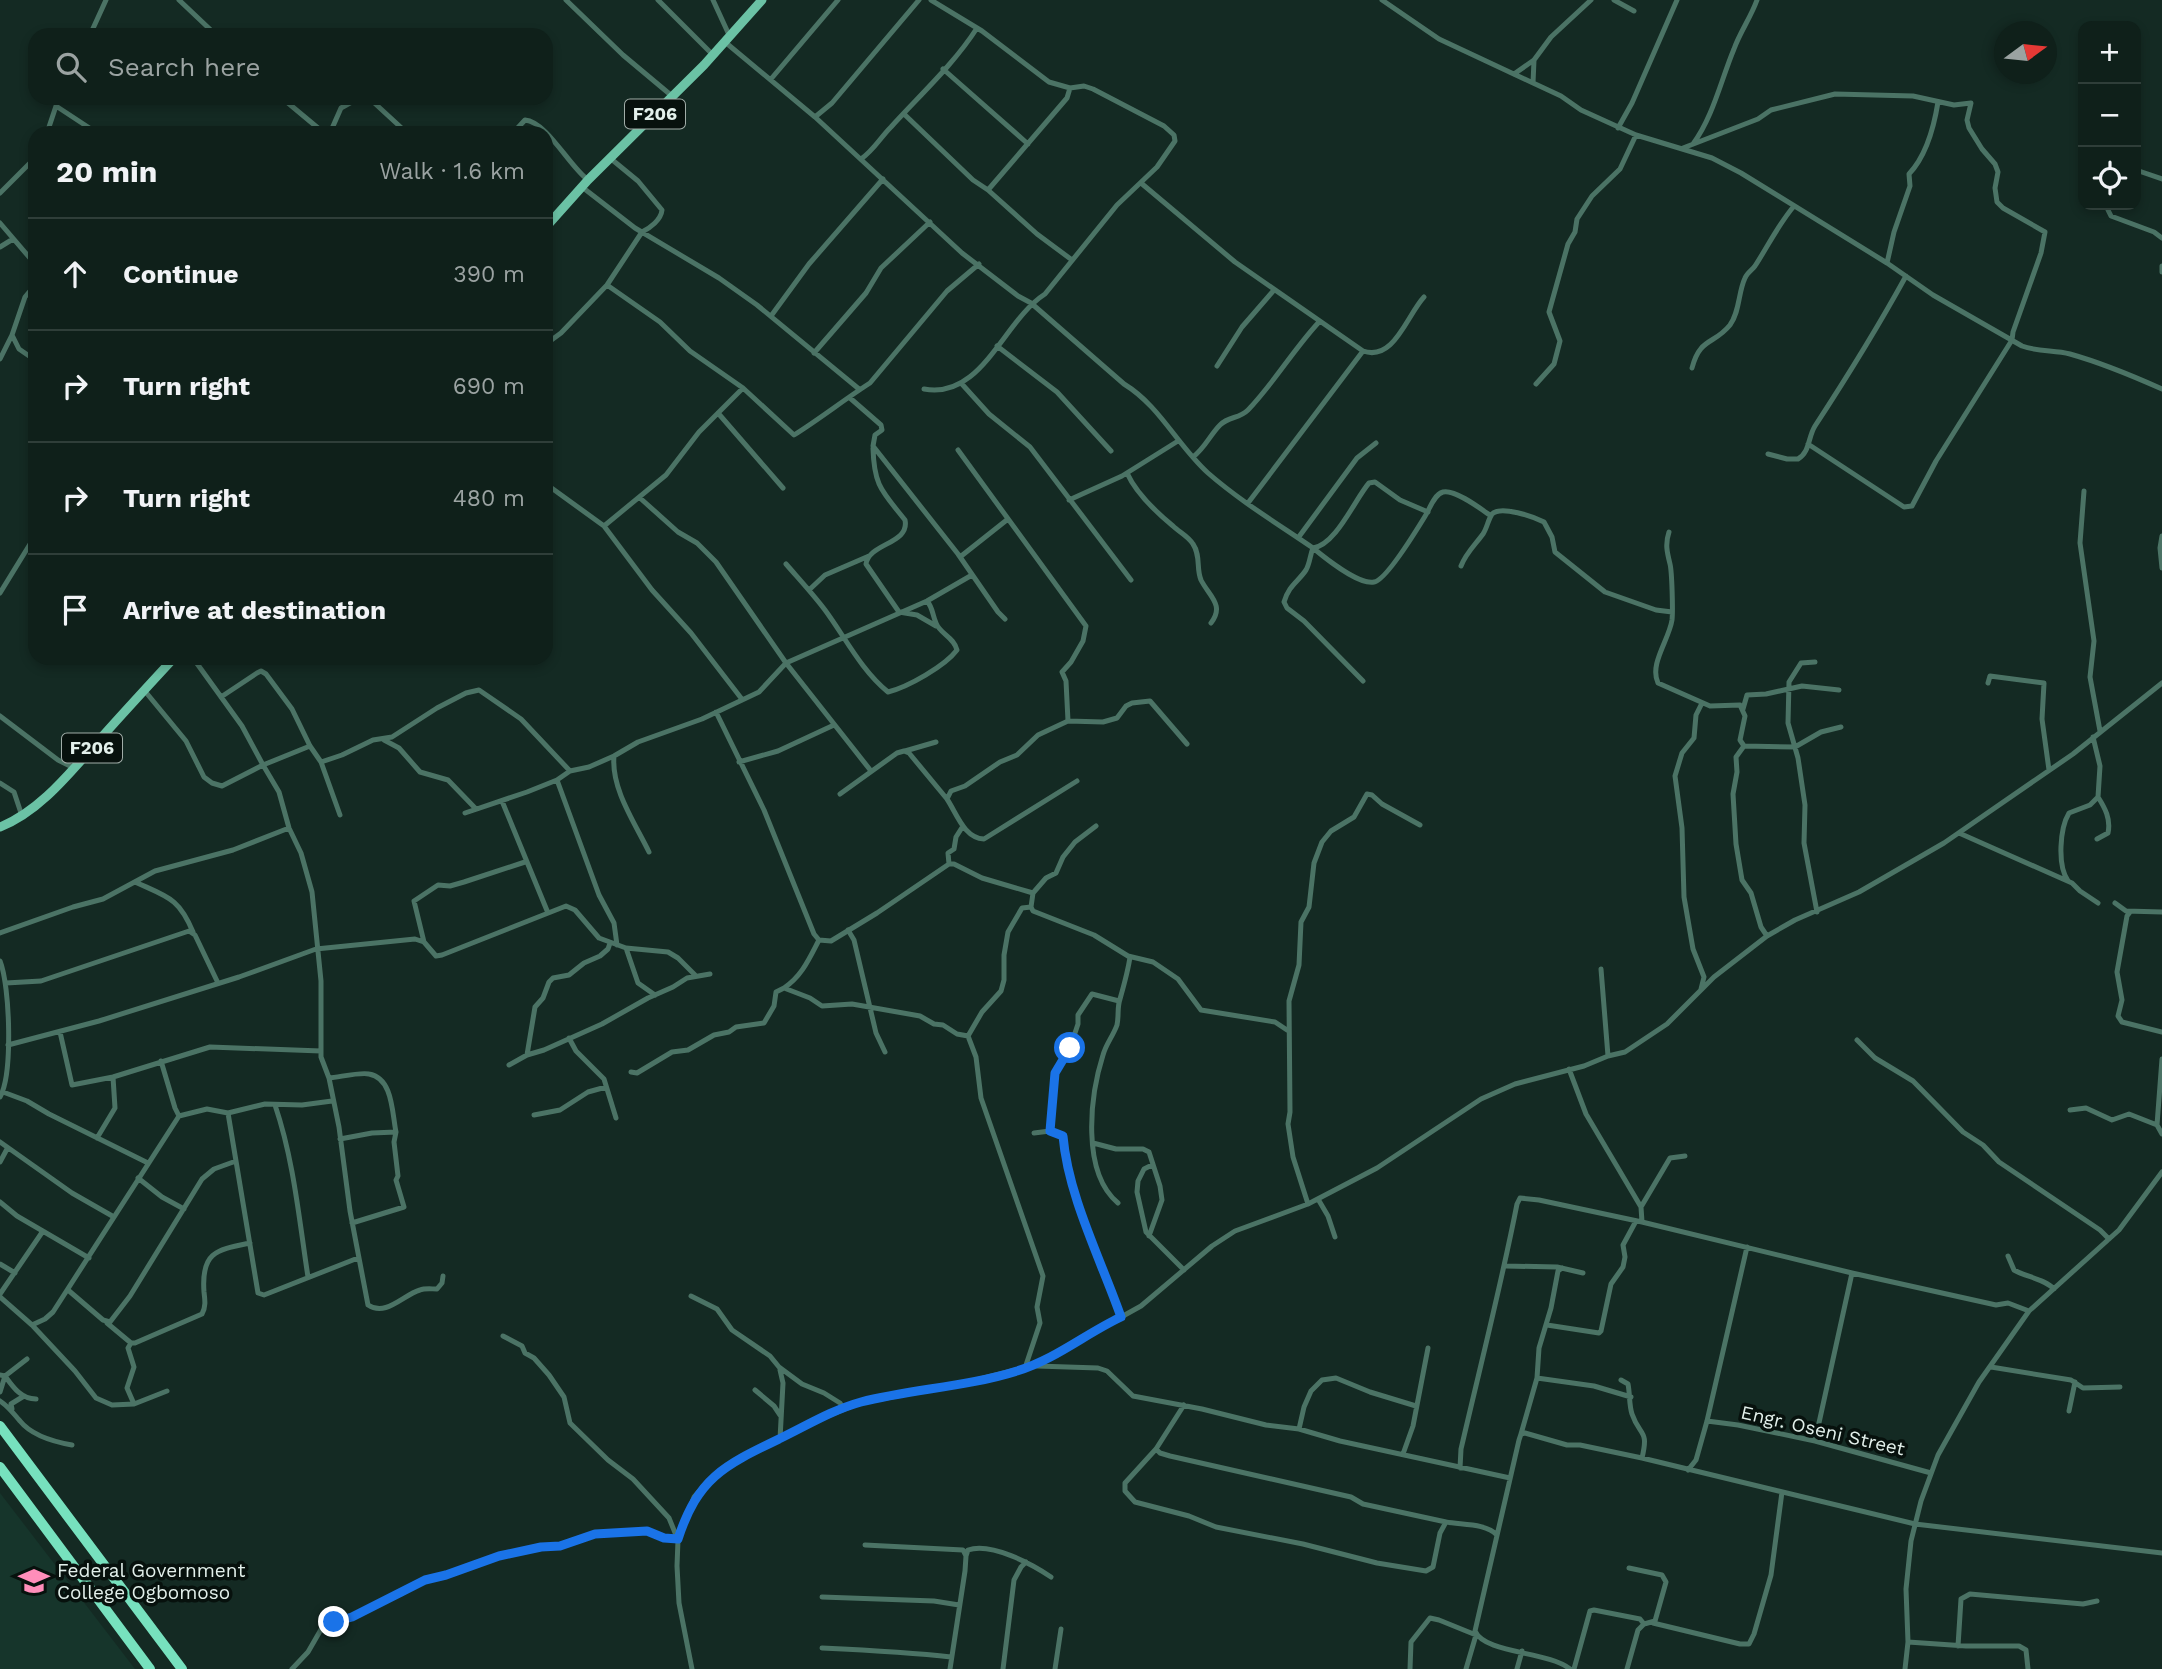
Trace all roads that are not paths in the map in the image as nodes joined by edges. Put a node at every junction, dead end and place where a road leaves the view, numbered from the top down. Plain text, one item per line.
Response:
1 (106, 0) edge
2 (179, 0) edge
3 (566, 0) edge
4 (658, 0) edge
5 (713, 0) edge
6 (762, 0) edge
7 (838, 0) edge
8 (919, 0) edge
9 (931, 0) edge
10 (1382, 0) edge
11 (1591, 0) edge
12 (1614, 0) edge
13 (1677, 0) edge
14 (1757, 0) edge
15 (1634, 11) dead end
16 (93, 28) edge
17 (209, 28) edge
18 (977, 28) junction
19 (727, 39) junction
20 (713, 55) junction
21 (1534, 60) junction
22 (943, 69) junction
23 (1514, 74) junction
24 (771, 79) junction
25 (1533, 83) junction
26 (1070, 89) junction
27 (673, 97) junction
28 (1938, 102) junction
29 (290, 105) edge
30 (346, 105) edge
31 (377, 105) edge
32 (56, 106) joint
33 (904, 114) junction
34 (815, 117) junction
35 (49, 126) edge
36 (86, 126) edge
37 (316, 126) edge
38 (333, 126) edge
39 (399, 126) edge
40 (519, 126) edge
41 (538, 126) edge
42 (1618, 128) junction
43 (1636, 135) junction
44 (553, 141) edge
45 (1028, 144) junction
46 (1693, 144) junction
47 (1683, 148) junction
48 (610, 158) junction
49 (861, 159) junction
50 (28, 165) edge
51 (2141, 172) edge
52 (883, 179) junction
53 (2162, 179) edge
54 (585, 183) junction
55 (1141, 183) junction
56 (988, 190) junction
57 (0, 193) edge
58 (1794, 206) junction
59 (2108, 210) edge
60 (553, 219) edge
61 (930, 222) junction
62 (0, 223) edge
63 (642, 232) junction
64 (2162, 238) edge
65 (13, 239) junction
66 (0, 247) edge
67 (28, 256) edge
68 (1072, 260) junction
69 (1887, 263) junction
70 (979, 264) junction
71 (2162, 266) edge
72 (2162, 272) edge
73 (1906, 276) junction
74 (607, 285) junction
75 (1274, 290) junction
76 (28, 293) edge
77 (1424, 297) dead end
78 (1031, 303) junction
79 (771, 316) junction
80 (1319, 322) junction
81 (12, 335) junction
82 (553, 339) edge
83 (2012, 340) junction
84 (997, 346) junction
85 (1363, 351) junction
86 (814, 353) junction
87 (28, 355) edge
88 (0, 359) edge
89 (1217, 366) dead end
90 (1692, 368) dead end
91 (961, 383) junction
92 (1536, 384) dead end
93 (743, 388) junction
94 (859, 389) junction
95 (924, 389) dead end
96 (2162, 390) edge
97 (850, 398) junction
98 (718, 413) junction
99 (1178, 441) junction
100 (1376, 443) dead end
101 (1808, 444) junction
102 (873, 446) junction
103 (958, 450) dead end
104 (1111, 451) dead end
105 (1768, 454) dead end
106 (1193, 457) junction
107 (1127, 473) junction
108 (783, 488) dead end
109 (2084, 491) dead end
110 (553, 492) edge
111 (640, 498) junction
112 (1069, 499) junction
113 (1248, 503) junction
114 (1428, 512) junction
115 (1491, 516) junction
116 (1008, 519) junction
117 (604, 526) junction
118 (1669, 532) dead end
119 (2162, 536) edge
120 (1298, 538) junction
121 (28, 547) edge
122 (1313, 548) junction
123 (869, 556) junction
124 (960, 557) junction
125 (786, 564) dead end
126 (1461, 566) dead end
127 (2162, 568) edge
128 (972, 575) junction
129 (1131, 580) dead end
130 (809, 590) junction
131 (0, 593) edge
132 (927, 601) junction
133 (899, 612) junction
134 (1672, 612) junction
135 (1005, 619) dead end
136 (1211, 623) dead end
137 (936, 626) junction
138 (844, 639) junction
139 (1815, 662) dead end
140 (786, 663) junction
141 (167, 665) edge
142 (198, 665) edge
143 (1363, 681) dead end
144 (1987, 683) dead end
145 (2161, 684) edge
146 (1789, 688) junction
147 (144, 690) junction
148 (1839, 690) dead end
149 (2162, 692) edge
150 (221, 697) junction
151 (741, 698) junction
152 (1702, 703) junction
153 (1743, 709) junction
154 (716, 712) junction
155 (0, 716) edge
156 (1068, 721) junction
157 (834, 726) junction
158 (1841, 727) dead end
159 (2100, 732) junction
160 (2093, 737) junction
161 (373, 740) junction
162 (936, 742) dead end
163 (1187, 744) dead end
164 (310, 746) junction
165 (1744, 746) junction
166 (1795, 747) junction
167 (904, 751) junction
168 (614, 756) junction
169 (321, 762) junction
170 (739, 762) junction
171 (262, 765) junction
172 (74, 768) junction
173 (2049, 770) junction
174 (570, 771) junction
175 (871, 771) junction
176 (557, 779) junction
177 (1077, 781) dead end
178 (0, 783) edge
179 (840, 794) dead end
180 (2098, 797) junction
181 (947, 799) junction
182 (502, 800) junction
183 (476, 809) junction
184 (465, 813) dead end
185 (340, 815) dead end
186 (22, 816) junction
187 (1420, 825) dead end
188 (963, 826) junction
189 (1096, 826) dead end
190 (0, 827) edge
191 (289, 828) junction
192 (1959, 833) junction
193 (2097, 839) dead end
194 (649, 852) dead end
195 (525, 862) junction
196 (949, 864) junction
197 (2068, 881) junction
198 (135, 882) junction
199 (1033, 893) junction
200 (2098, 902) dead end
201 (2115, 903) dead end
202 (1031, 907) junction
203 (1817, 912) junction
204 (2130, 912) junction
205 (2162, 912) edge
206 (548, 913) junction
207 (848, 930) junction
208 (0, 933) edge
209 (195, 935) junction
210 (1767, 936) junction
211 (819, 940) junction
212 (424, 942) junction
213 (614, 944) junction
214 (626, 948) junction
215 (316, 949) junction
216 (1130, 957) junction
217 (0, 961) edge
218 (1601, 969) dead end
219 (710, 974) dead end
220 (695, 975) junction
221 (6, 983) junction
222 (219, 983) junction
223 (784, 988) junction
224 (1701, 989) junction
225 (655, 995) junction
226 (1119, 1001) junction
227 (870, 1007) junction
228 (3, 1008) edge
229 (1287, 1030) junction
230 (60, 1032) junction
231 (2162, 1032) edge
232 (968, 1036) junction
233 (569, 1038) junction
234 (1857, 1040) dead end
235 (8, 1045) junction
236 (321, 1051) junction
237 (886, 1052) dead end
238 (527, 1055) junction
239 (1608, 1055) junction
240 (2162, 1059) edge
241 (161, 1061) junction
242 (509, 1065) dead end
243 (1569, 1069) junction
244 (631, 1072) dead end
245 (113, 1077) junction
246 (330, 1078) junction
247 (606, 1087) junction
248 (1, 1095) edge
249 (332, 1101) junction
250 (275, 1105) junction
251 (2070, 1110) dead end
252 (228, 1113) junction
253 (534, 1115) dead end
254 (179, 1116) junction
255 (616, 1118) dead end
256 (2157, 1125) junction
257 (1050, 1131) junction
258 (396, 1132) junction
259 (1034, 1133) dead end
260 (2162, 1134) edge
261 (97, 1138) junction
262 (340, 1139) junction
263 (0, 1142) edge
264 (1093, 1143) junction
265 (7, 1149) junction
266 (1685, 1156) dead end
267 (236, 1161) junction
268 (0, 1162) edge
269 (148, 1163) junction
270 (1152, 1165) junction
271 (2162, 1172) edge
272 (138, 1178) junction
273 (1318, 1199) junction
274 (0, 1202) edge
275 (1118, 1203) dead end
276 (1308, 1204) junction
277 (1641, 1207) junction
278 (184, 1209) junction
279 (114, 1217) junction
280 (1639, 1222) junction
281 (352, 1223) junction
282 (43, 1231) junction
283 (1149, 1236) junction
284 (1335, 1237) dead end
285 (2109, 1239) junction
286 (250, 1243) junction
287 (1747, 1247) junction
288 (2008, 1256) dead end
289 (89, 1258) junction
290 (358, 1258) junction
291 (0, 1264) edge
292 (1506, 1266) junction
293 (1562, 1268) junction
294 (1184, 1270) junction
295 (15, 1273) junction
296 (1583, 1273) dead end
297 (1852, 1273) junction
298 (443, 1276) dead end
299 (308, 1277) junction
300 (2054, 1289) junction
301 (68, 1290) junction
302 (0, 1295) edge
303 (691, 1296) dead end
304 (2029, 1311) junction
305 (1121, 1317) junction
306 (107, 1322) junction
307 (32, 1325) junction
308 (1547, 1325) junction
309 (503, 1336) dead end
310 (131, 1343) junction
311 (1428, 1348) dead end
312 (27, 1359) dead end
313 (1035, 1365) junction
314 (779, 1367) junction
315 (1991, 1367) junction
316 (1025, 1368) junction
317 (3, 1375) edge
318 (1537, 1378) junction
319 (1621, 1380) dead end
320 (2075, 1382) junction
321 (2120, 1387) dead end
322 (755, 1390) dead end
323 (167, 1391) dead end
324 (0, 1392) edge
325 (24, 1396) junction
326 (1631, 1397) junction
327 (36, 1399) dead end
328 (0, 1400) edge
329 (134, 1404) junction
330 (1184, 1405) junction
331 (1416, 1406) junction
332 (843, 1408) junction
333 (12, 1409) junction
334 (2069, 1411) dead end
335 (780, 1415) junction
336 (1707, 1421) junction
337 (0, 1426) edge
338 (1299, 1429) junction
339 (1521, 1434) junction
340 (780, 1439) junction
341 (1815, 1441) junction
342 (72, 1444) dead end
343 (1156, 1448) junction
344 (1404, 1454) junction
345 (1642, 1458) junction
346 (0, 1467) edge
347 (1460, 1468) junction
348 (1688, 1470) junction
349 (1931, 1473) junction
350 (1510, 1478) junction
351 (1782, 1492) junction
352 (1446, 1522) junction
353 (1915, 1524) junction
354 (1497, 1535) junction
355 (678, 1539) junction
356 (865, 1545) dead end
357 (2162, 1553) edge
358 (966, 1556) junction
359 (1027, 1562) junction
360 (1629, 1568) dead end
361 (1051, 1577) dead end
362 (822, 1597) dead end
363 (2097, 1601) dead end
364 (958, 1605) junction
365 (1653, 1623) junction
366 (1644, 1624) junction
367 (1061, 1629) dead end
368 (1476, 1635) junction
369 (1908, 1642) junction
370 (1958, 1646) junction
371 (822, 1648) dead end
372 (1522, 1651) junction
373 (951, 1657) junction
374 (150, 1669) edge
375 (182, 1669) edge
376 (292, 1669) edge
377 (692, 1669) edge
378 (950, 1669) edge
379 (1003, 1669) edge
380 (1055, 1669) edge
381 (1410, 1669) edge
382 (1466, 1669) edge
383 (1517, 1669) edge
384 (1572, 1669) edge
385 (1627, 1669) edge
386 (1905, 1669) edge
387 (2028, 1669) edge

1 - 16 street
2 - 17 street
3 - 27 street
4 - 20 street
5 - 19 street
6 - 19 main road, F206
7 - 24 street
8 - 34 street
9 - 18 street
10 - 23 street
11 - 21 street
12 - 15 street
13 - 42 street
14 - 46 street
18 - 22 street
18 - 26 street
19 - 20 main road, F206
19 - 24 street
20 - 27 main road, F206
21 - 23 street
21 - 25 street
22 - 33 street
22 - 45 street
23 - 25 street
24 - 34 street
25 - 42 street
26 - 45 street
26 - 55 street
27 - 48 main road, F206
28 - 46 street
28 - 69 street
28 - 83 street
29 - 37 street
30 - 38 street
31 - 39 street
32 - 35 street
32 - 36 street
33 - 49 street
33 - 56 street
34 - 49 street
40 - 41 street
42 - 43 street
43 - 47 street
43 - 92 street
44 - 54 street
45 - 56 street
46 - 47 street
47 - 58 street
48 - 54 main road, F206
48 - 63 street
49 - 52 street
50 - 57 street
51 - 53 street
52 - 61 street
52 - 79 street
54 - 60 main road, F206
54 - 63 street
55 - 68 street
55 - 75 street
56 - 68 street
58 - 69 street
58 - 90 street
59 - 64 street
61 - 70 street
61 - 86 street
62 - 65 street
63 - 74 street
63 - 79 street
65 - 66 street
65 - 67 street
68 - 78 street
69 - 73 street
70 - 78 street
70 - 94 street
71 - 72 street
73 - 83 street
73 - 101 street
74 - 82 street
74 - 93 street
75 - 80 street
75 - 89 street
76 - 81 street
77 - 85 street
78 - 84 street
78 - 99 street
79 - 86 street
80 - 85 street
80 - 106 street
81 - 87 street
81 - 88 street
83 - 96 street
83 - 101 street
84 - 91 street
84 - 104 street
85 - 113 street
86 - 94 street
91 - 95 street
91 - 112 street
93 - 97 street
93 - 98 street
94 - 97 street
97 - 102 street
98 - 108 street
98 - 111 street
99 - 106 street
99 - 107 street
100 - 120 street
101 - 105 street
102 - 123 street
102 - 124 street
103 - 116 street
106 - 113 street
107 - 112 street
107 - 136 street
109 - 159 street
110 - 117 street
111 - 117 street
111 - 140 street
112 - 129 street
113 - 120 street
114 - 115 street
114 - 122 street
114 - 122 street
115 - 126 street
115 - 134 street
116 - 124 street
116 - 156 street
117 - 151 street
118 - 134 street
119 - 127 street
120 - 122 street
121 - 131 street
122 - 143 street
123 - 130 street
123 - 133 street
124 - 128 street
125 - 130 street
128 - 132 street
128 - 135 street
130 - 138 street
132 - 133 street
132 - 137 street
133 - 137 street
133 - 138 street
134 - 152 street
137 - 138 street
138 - 140 street
139 - 146 street
140 - 151 street
140 - 157 street
141 - 147 main road, F206
142 - 150 street
144 - 173 street
145 - 149 street
145 - 159 street
146 - 148 street
146 - 153 street
146 - 166 street
147 - 171 street
147 - 172 main road, F206
150 - 164 street
150 - 171 street
151 - 154 street
152 - 153 street
152 - 224 street
153 - 165 street
154 - 168 street
154 - 170 street
155 - 172 street
156 - 163 street
156 - 181 street
157 - 170 street
157 - 175 street
158 - 166 street
159 - 160 street
160 - 173 street
160 - 180 street
161 - 169 street
161 - 174 street
161 - 183 street
162 - 167 street
164 - 169 street
164 - 171 street
165 - 166 street
165 - 210 street
166 - 203 street
167 - 175 street
167 - 181 street
168 - 174 street
168 - 194 street
169 - 185 street
170 - 211 street
171 - 191 street
172 - 186 main road, F206
173 - 192 street
174 - 176 street
175 - 179 street
176 - 182 street
176 - 213 street
177 - 188 street
178 - 186 street
180 - 193 street
180 - 197 street
181 - 188 street
182 - 183 street
182 - 195 street
183 - 184 street
186 - 190 main road, F206
187 - 229 street
188 - 196 street
189 - 199 street
191 - 198 street
191 - 215 street
192 - 197 street
192 - 203 street
195 - 206 street
195 - 212 street
196 - 199 street
196 - 207 street
197 - 200 street
198 - 208 street
198 - 209 street
199 - 202 street
201 - 204 street
202 - 216 street
202 - 232 street
203 - 210 street
204 - 205 street
204 - 231 street
206 - 212 street
206 - 213 street
207 - 211 street
207 - 227 street
209 - 221 street
209 - 222 street
210 - 224 street
211 - 223 street
212 - 215 street
213 - 214 street
213 - 238 street
214 - 220 street
214 - 225 street
215 - 222 street
215 - 236 street
216 - 226 street
216 - 229 street
217 - 221 street
218 - 239 street
219 - 220 street
220 - 225 street
221 - 228 street
222 - 230 street
223 - 227 street
223 - 244 street
224 - 239 street
225 - 233 street
226 - 257 street
226 - 264 street
227 - 232 street
227 - 237 street
228 - 235 street
229 - 276 street
230 - 235 street
230 - 245 street
232 - 316 street
233 - 238 street
233 - 247 street
234 - 285 street
235 - 248 street
236 - 241 street
236 - 246 street
238 - 242 street
239 - 243 street
240 - 256 street
241 - 245 street
241 - 254 street
243 - 273 street
243 - 277 street
245 - 261 street
246 - 249 street
246 - 258 street
247 - 253 street
247 - 255 street
248 - 261 street
249 - 250 street
249 - 262 street
250 - 252 street
250 - 299 street
251 - 256 street
252 - 254 street
252 - 267 street
254 - 269 street
256 - 260 street
257 - 259 street
257 - 305 street
258 - 262 street
258 - 281 street
261 - 269 street
262 - 281 street
263 - 265 street
264 - 270 street
264 - 275 street
265 - 268 street
265 - 279 street
266 - 277 street
267 - 278 street
267 - 286 street
269 - 272 street
270 - 283 street
270 - 283 street
271 - 285 street
272 - 278 street
272 - 279 street
273 - 276 street
273 - 284 street
274 - 282 street
276 - 294 street
277 - 280 street
278 - 306 street
279 - 289 street
280 - 287 street
280 - 292 street
280 - 308 street
281 - 290 street
282 - 289 street
282 - 295 street
283 - 294 street
285 - 300 street
286 - 299 street
286 - 310 street
287 - 297 street
287 - 336 street
288 - 300 street
289 - 301 street
290 - 298 street
290 - 299 street
291 - 295 street
292 - 293 street
292 - 347 street
293 - 296 street
293 - 308 street
294 - 305 street
295 - 302 street
297 - 304 street
297 - 341 street
300 - 304 street
301 - 306 street
301 - 307 street
302 - 307 street
303 - 314 street
304 - 315 street
305 - 313 street
306 - 310 street
307 - 329 street
308 - 318 street
309 - 355 street
310 - 329 street
311 - 331 street
312 - 317 street
313 - 316 street
313 - 330 street
314 - 332 street
314 - 335 street
315 - 320 street
315 - 349 street
316 - 332 street
317 - 324 street
317 - 325 street
318 - 326 street
318 - 339 street
319 - 326 street
320 - 321 street
320 - 334 street
322 - 335 street
323 - 329 street
325 - 327 street
325 - 333 street
326 - 345 street
328 - 333 street
330 - 338 street
330 - 343 street
331 - 338 street
331 - 344 street
332 - 340 street
333 - 342 street
335 - 340 street
336 - 341 street, Engr. Oseni Street
336 - 348 street
337 - 375 highway
338 - 344 street
339 - 345 street
339 - 350 street
340 - 355 street
341 - 349 street, Engr. Oseni Street
343 - 352 street
343 - 352 street
344 - 347 street
345 - 348 street
346 - 374 highway
347 - 350 street
348 - 351 street
349 - 353 street
350 - 354 street
351 - 353 street
351 - 365 street
352 - 354 street
353 - 357 street
353 - 369 street
354 - 368 street
355 - 376 street
355 - 377 street
356 - 358 street
358 - 359 street
358 - 364 street
359 - 361 street
359 - 379 street
360 - 365 street
362 - 364 street
363 - 370 street
364 - 373 street
365 - 366 street
366 - 384 street
366 - 385 street
367 - 380 street
368 - 372 street
368 - 381 street
368 - 382 street
369 - 370 street
369 - 386 street
370 - 387 street
371 - 373 street
372 - 383 street
372 - 384 street
373 - 378 street

